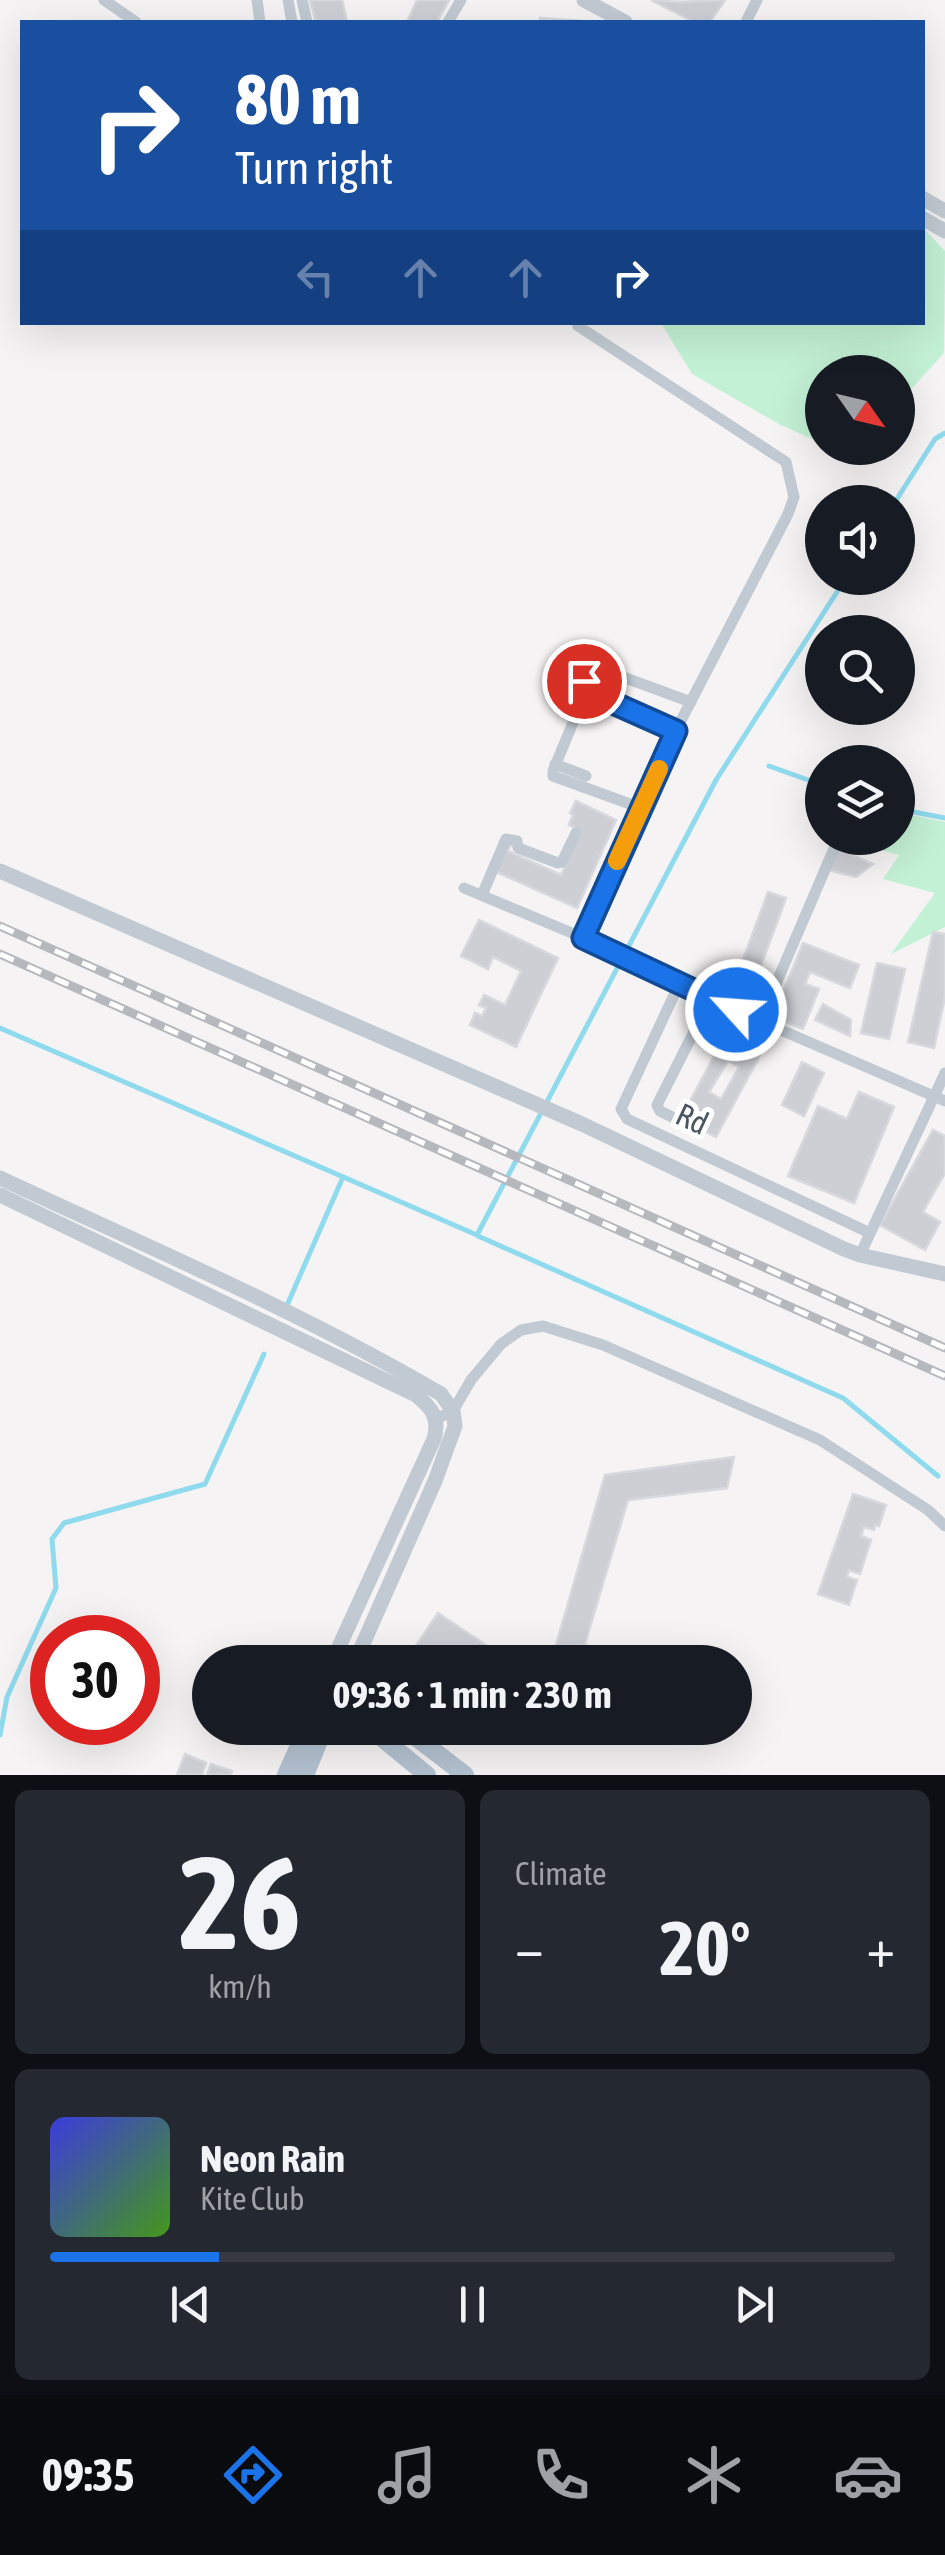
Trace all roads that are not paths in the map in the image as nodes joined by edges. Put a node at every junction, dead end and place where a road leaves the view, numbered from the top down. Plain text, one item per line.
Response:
1 (104, 0) edge
2 (584, 0) edge
3 (133, 20) edge
4 (621, 20) edge
5 (579, 325) edge
6 (586, 691) junction
7 (691, 702) junction
8 (676, 731) junction
9 (555, 764) junction
10 (586, 776) dead end
11 (642, 808) junction
12 (576, 833) dead end
13 (831, 855) edge
14 (0, 871) edge
15 (464, 888) dead end
16 (482, 895) junction
17 (583, 938) junction
18 (680, 982) junction
19 (712, 998) junction
20 (760, 1022) junction
21 (945, 1073) edge
22 (939, 1099) edge
23 (676, 1119) dead end
24 (0, 1178) edge
25 (0, 1194) edge
26 (870, 1232) junction
27 (860, 1255) junction
28 (945, 1274) edge
29 (453, 1410) junction
30 (436, 1420) junction
31 (945, 1526) edge
32 (340, 1645) edge
33 (363, 1645) edge
34 (299, 1745) edge
35 (317, 1745) edge
36 (391, 1745) edge
37 (426, 1745) edge
38 (286, 1775) edge
39 (305, 1775) edge
40 (427, 1775) edge
41 (465, 1775) edge

1 - 3 street
2 - 4 street
5 - 7 street
6 - 7 street
6 - 8 street
6 - 9 street
7 - 8 street
8 - 11 street
9 - 10 street
9 - 11 street
11 - 17 street
12 - 16 street
13 - 20 street
14 - 27 street
15 - 16 street
16 - 17 street
17 - 18 street
18 - 19 street
18 - 26 street, Rd
19 - 20 street
19 - 23 street
20 - 22 street
21 - 22 street
22 - 26 street
24 - 29 street
25 - 30 street
26 - 27 street
27 - 28 street
29 - 30 street
29 - 31 street
29 - 33 street
30 - 32 street
34 - 38 main road
35 - 39 main road
36 - 40 main road
37 - 41 main road

